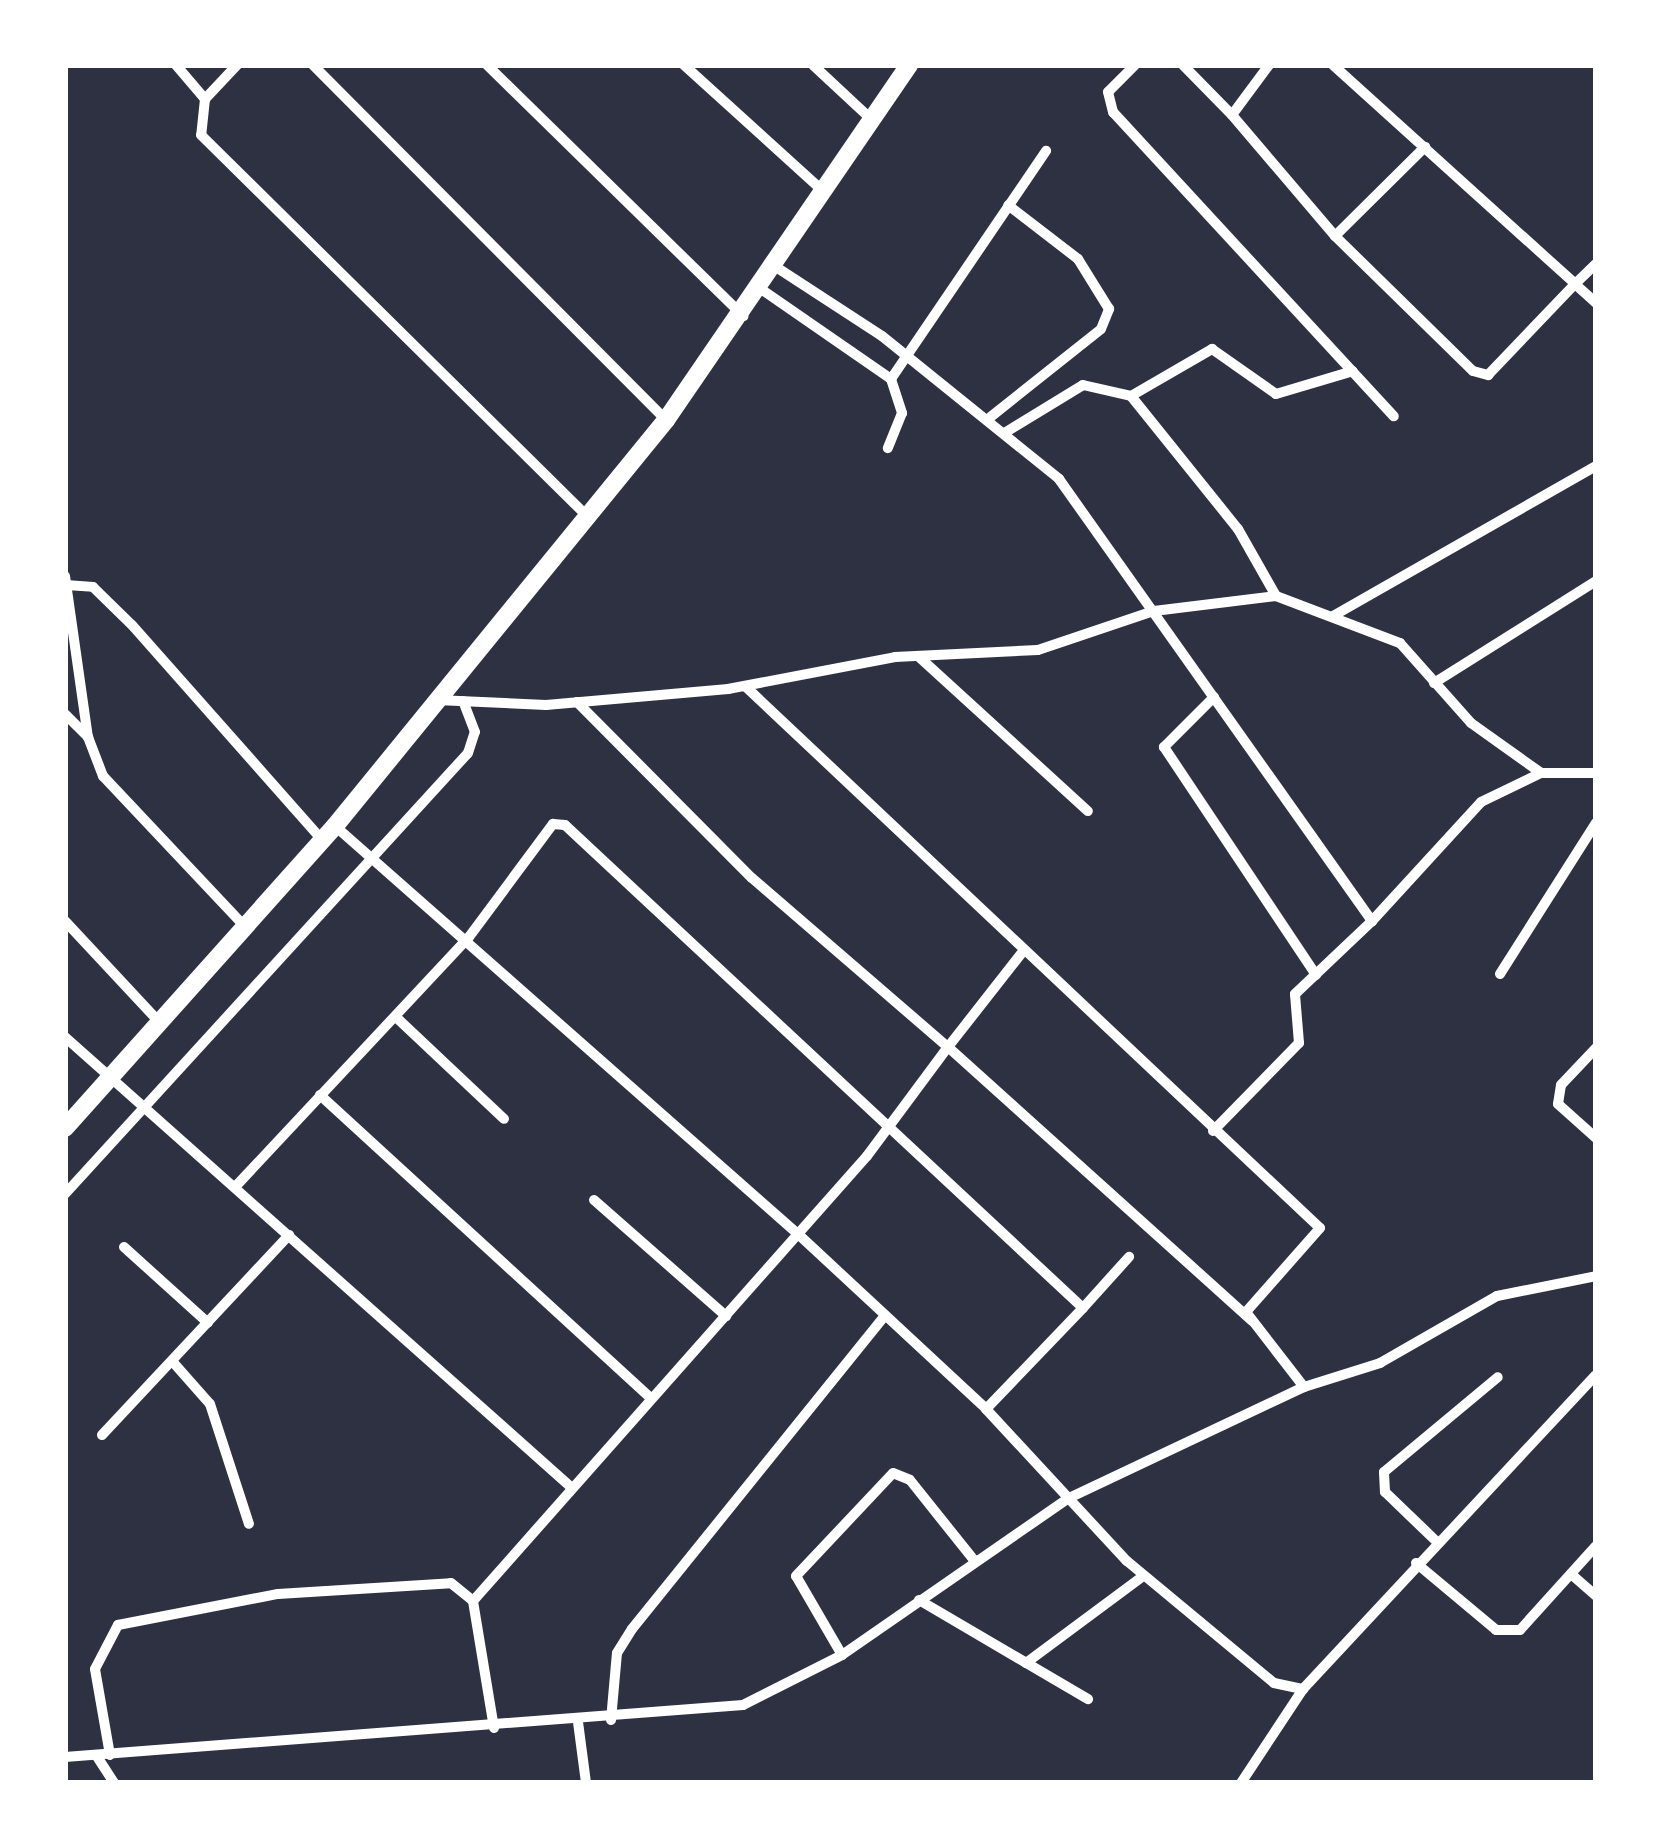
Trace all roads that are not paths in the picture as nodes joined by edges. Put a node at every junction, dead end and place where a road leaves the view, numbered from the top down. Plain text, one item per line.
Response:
1 (176, 65) edge
2 (237, 65) edge
3 (313, 65) edge
4 (486, 65) edge
5 (684, 65) edge
6 (813, 65) edge
7 (909, 65) edge
8 (1135, 65) edge
9 (1183, 65) edge
10 (1269, 65) edge
11 (1334, 65) edge
12 (204, 99) junction
13 (1232, 115) junction
14 (872, 122) junction
15 (1425, 147) junction
16 (1046, 150) dead end
17 (826, 194) junction
18 (1008, 205) junction
19 (1335, 236) junction
20 (1596, 264) edge
21 (776, 267) junction
22 (1575, 284) junction
23 (761, 289) junction
24 (1596, 304) edge
25 (743, 317) junction
26 (905, 355) junction
27 (1352, 370) junction
28 (891, 379) junction
29 (1131, 396) junction
30 (1394, 416) dead end
31 (988, 419) junction
32 (666, 420) junction
33 (1006, 432) junction
34 (888, 448) dead end
35 (1596, 466) edge
36 (586, 515) junction
37 (67, 581) edge
38 (1596, 581) edge
39 (1276, 596) junction
40 (1154, 611) junction
41 (1333, 616) junction
42 (918, 656) junction
43 (1434, 683) junction
44 (745, 686) junction
45 (1214, 697) junction
46 (436, 700) junction
47 (463, 701) junction
48 (576, 702) junction
49 (65, 714) edge
50 (88, 737) junction
51 (1541, 773) junction
52 (1596, 774) edge
53 (1088, 812) dead end
54 (1596, 823) edge
55 (336, 826) junction
56 (322, 841) junction
57 (375, 859) junction
58 (65, 921) edge
59 (1372, 922) junction
60 (247, 928) junction
61 (469, 938) junction
62 (1024, 950) junction
63 (1500, 974) dead end
64 (1316, 975) junction
65 (397, 1018) junction
66 (161, 1024) junction
67 (65, 1037) edge
68 (948, 1046) junction
69 (1596, 1048) edge
70 (108, 1081) junction
71 (320, 1095) junction
72 (144, 1110) junction
73 (504, 1119) dead end
74 (65, 1128) edge
75 (884, 1131) junction
76 (1213, 1131) junction
77 (1596, 1138) edge
78 (236, 1186) junction
79 (65, 1194) edge
80 (594, 1200) dead end
81 (798, 1234) junction
82 (289, 1235) junction
83 (124, 1247) dead end
84 (1129, 1257) dead end
85 (1596, 1276) edge
86 (1083, 1308) junction
87 (885, 1315) junction
88 (726, 1316) junction
89 (1252, 1320) junction
90 (208, 1322) junction
91 (172, 1361) junction
92 (1498, 1377) dead end
93 (1595, 1378) edge
94 (1304, 1387) junction
95 (649, 1396) junction
96 (986, 1409) junction
97 (102, 1436) dead end
98 (571, 1487) junction
99 (1069, 1498) junction
100 (250, 1524) dead end
101 (1436, 1541) junction
102 (1596, 1546) edge
103 (973, 1559) junction
104 (1416, 1563) junction
105 (1571, 1574) junction
106 (1143, 1576) junction
107 (1596, 1596) edge
108 (920, 1600) junction
109 (473, 1601) junction
110 (842, 1654) junction
111 (1026, 1663) junction
112 (1303, 1688) junction
113 (1088, 1699) dead end
114 (611, 1720) junction
115 (578, 1722) junction
116 (494, 1728) junction
117 (110, 1754) junction
118 (96, 1755) junction
119 (65, 1757) edge
120 (114, 1783) edge
121 (586, 1783) edge
122 (1240, 1783) edge

1 - 12 street
2 - 12 street
3 - 32 street
4 - 25 street
5 - 17 street
6 - 14 street
7 - 14 highway
8 - 27 street
9 - 13 street
10 - 13 street
11 - 15 street
12 - 36 street
13 - 19 street
14 - 17 highway
15 - 19 street
15 - 22 street
16 - 18 street
17 - 21 highway
18 - 26 street
18 - 31 street
19 - 22 street
20 - 22 street
21 - 23 highway
21 - 26 street
22 - 24 street
23 - 25 highway
23 - 28 street
25 - 32 highway
26 - 28 street
26 - 31 street
27 - 29 street
27 - 30 street
28 - 34 street
29 - 33 street
29 - 39 street
31 - 33 street
32 - 36 highway
33 - 40 street
35 - 41 street
36 - 46 highway
37 - 50 street
37 - 56 street
38 - 43 street
39 - 40 street
39 - 41 street
40 - 42 street
40 - 45 street
41 - 43 street
42 - 44 street
42 - 53 street
43 - 51 street
44 - 48 street
44 - 62 street
45 - 59 street
45 - 64 street
46 - 47 street
46 - 55 highway
47 - 48 street
47 - 57 street
48 - 68 street
49 - 50 street
50 - 60 street
51 - 52 street
51 - 59 street
54 - 63 street
55 - 56 highway
55 - 57 street
56 - 60 highway
57 - 61 street
57 - 72 street
58 - 66 street
59 - 64 street
60 - 66 highway
61 - 65 street
61 - 75 street
61 - 81 street
62 - 68 street
62 - 76 street
64 - 76 street
65 - 71 street
65 - 73 street
66 - 70 highway
67 - 70 street
68 - 75 street
68 - 89 street
69 - 77 street
70 - 72 street
70 - 74 highway
71 - 78 street
71 - 95 street
72 - 78 street
72 - 79 street
75 - 81 street
75 - 86 street
76 - 89 street
78 - 82 street
80 - 88 street
81 - 87 street
81 - 88 street
82 - 90 street
82 - 98 street
83 - 90 street
84 - 86 street
85 - 94 street
86 - 96 street
87 - 96 street
87 - 114 street
88 - 95 street
89 - 94 street
90 - 91 street
91 - 97 street
91 - 100 street
92 - 101 street
93 - 101 street
94 - 99 street
95 - 98 street
96 - 99 street
98 - 109 street
99 - 103 street
99 - 106 street
101 - 104 street
102 - 105 street
103 - 108 street
103 - 110 street
104 - 105 street
104 - 112 street
105 - 107 street
106 - 111 street
106 - 112 street
108 - 110 street
108 - 111 street
109 - 116 street
109 - 117 street
110 - 114 street
111 - 113 street
112 - 122 street
114 - 115 street
115 - 116 street
115 - 121 street
116 - 117 street
117 - 118 street
118 - 119 street
118 - 120 street

